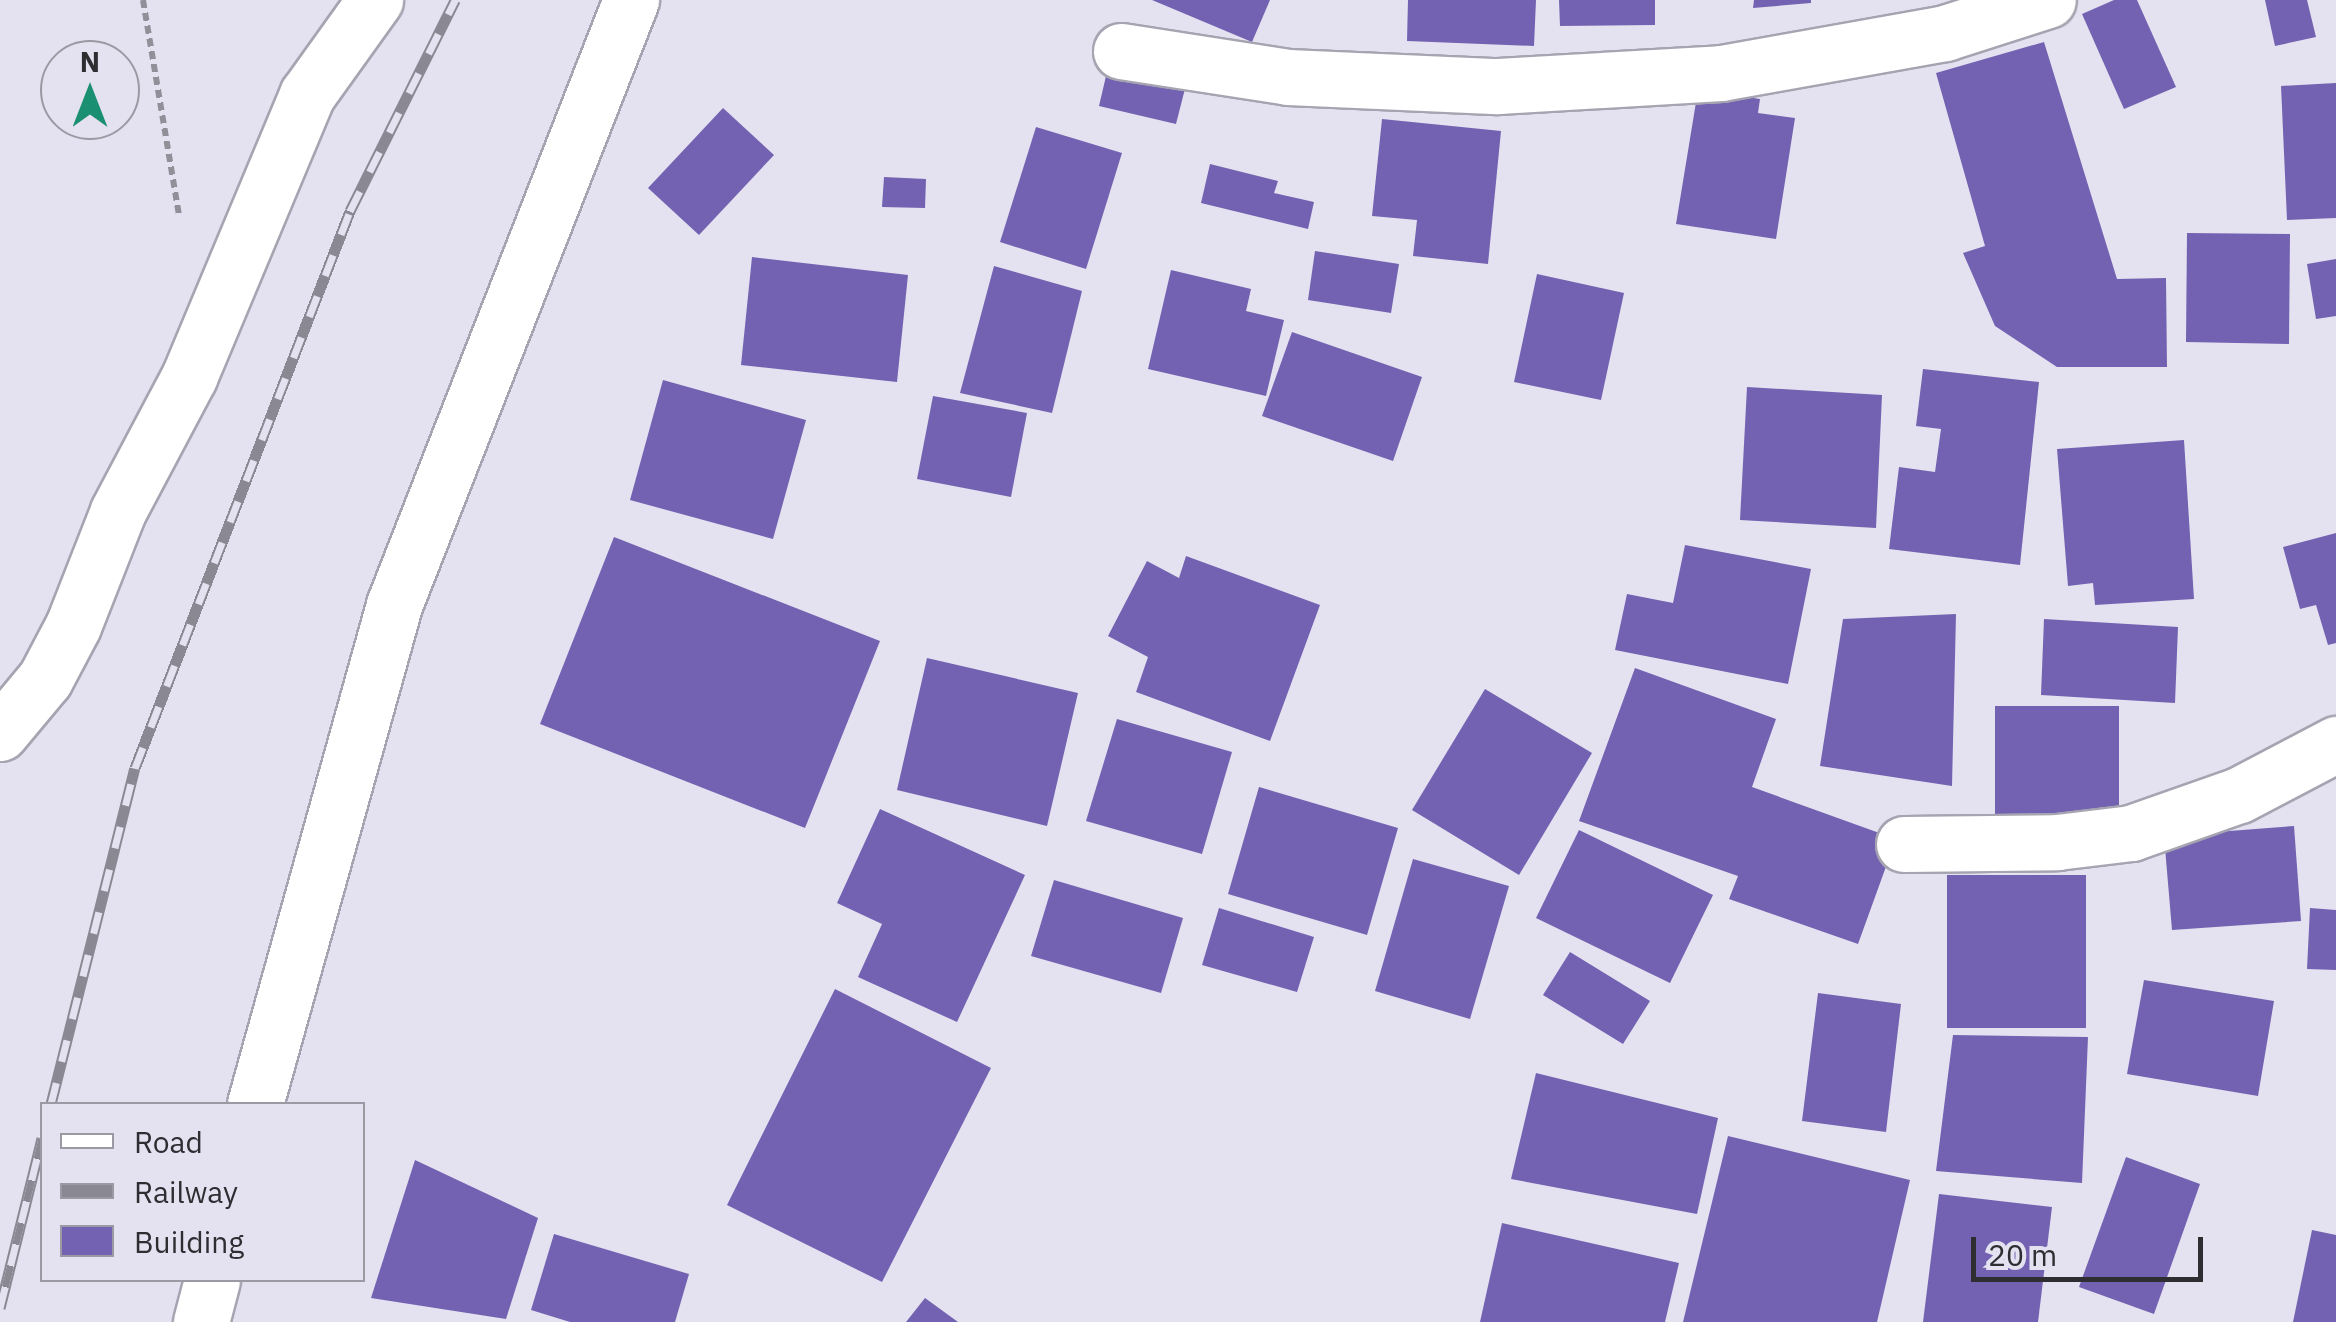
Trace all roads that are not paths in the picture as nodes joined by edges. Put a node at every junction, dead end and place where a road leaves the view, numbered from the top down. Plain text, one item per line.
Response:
1 (375, 0) edge
2 (631, 0) edge
3 (2048, 0) edge
4 (1121, 51) dead end
5 (0, 733) edge
6 (2336, 744) edge
7 (1904, 844) dead end
8 (256, 1102) edge
9 (212, 1282) edge
10 (202, 1322) edge

1 - 5 street
2 - 8 street
3 - 4 street
6 - 7 street
9 - 10 street

